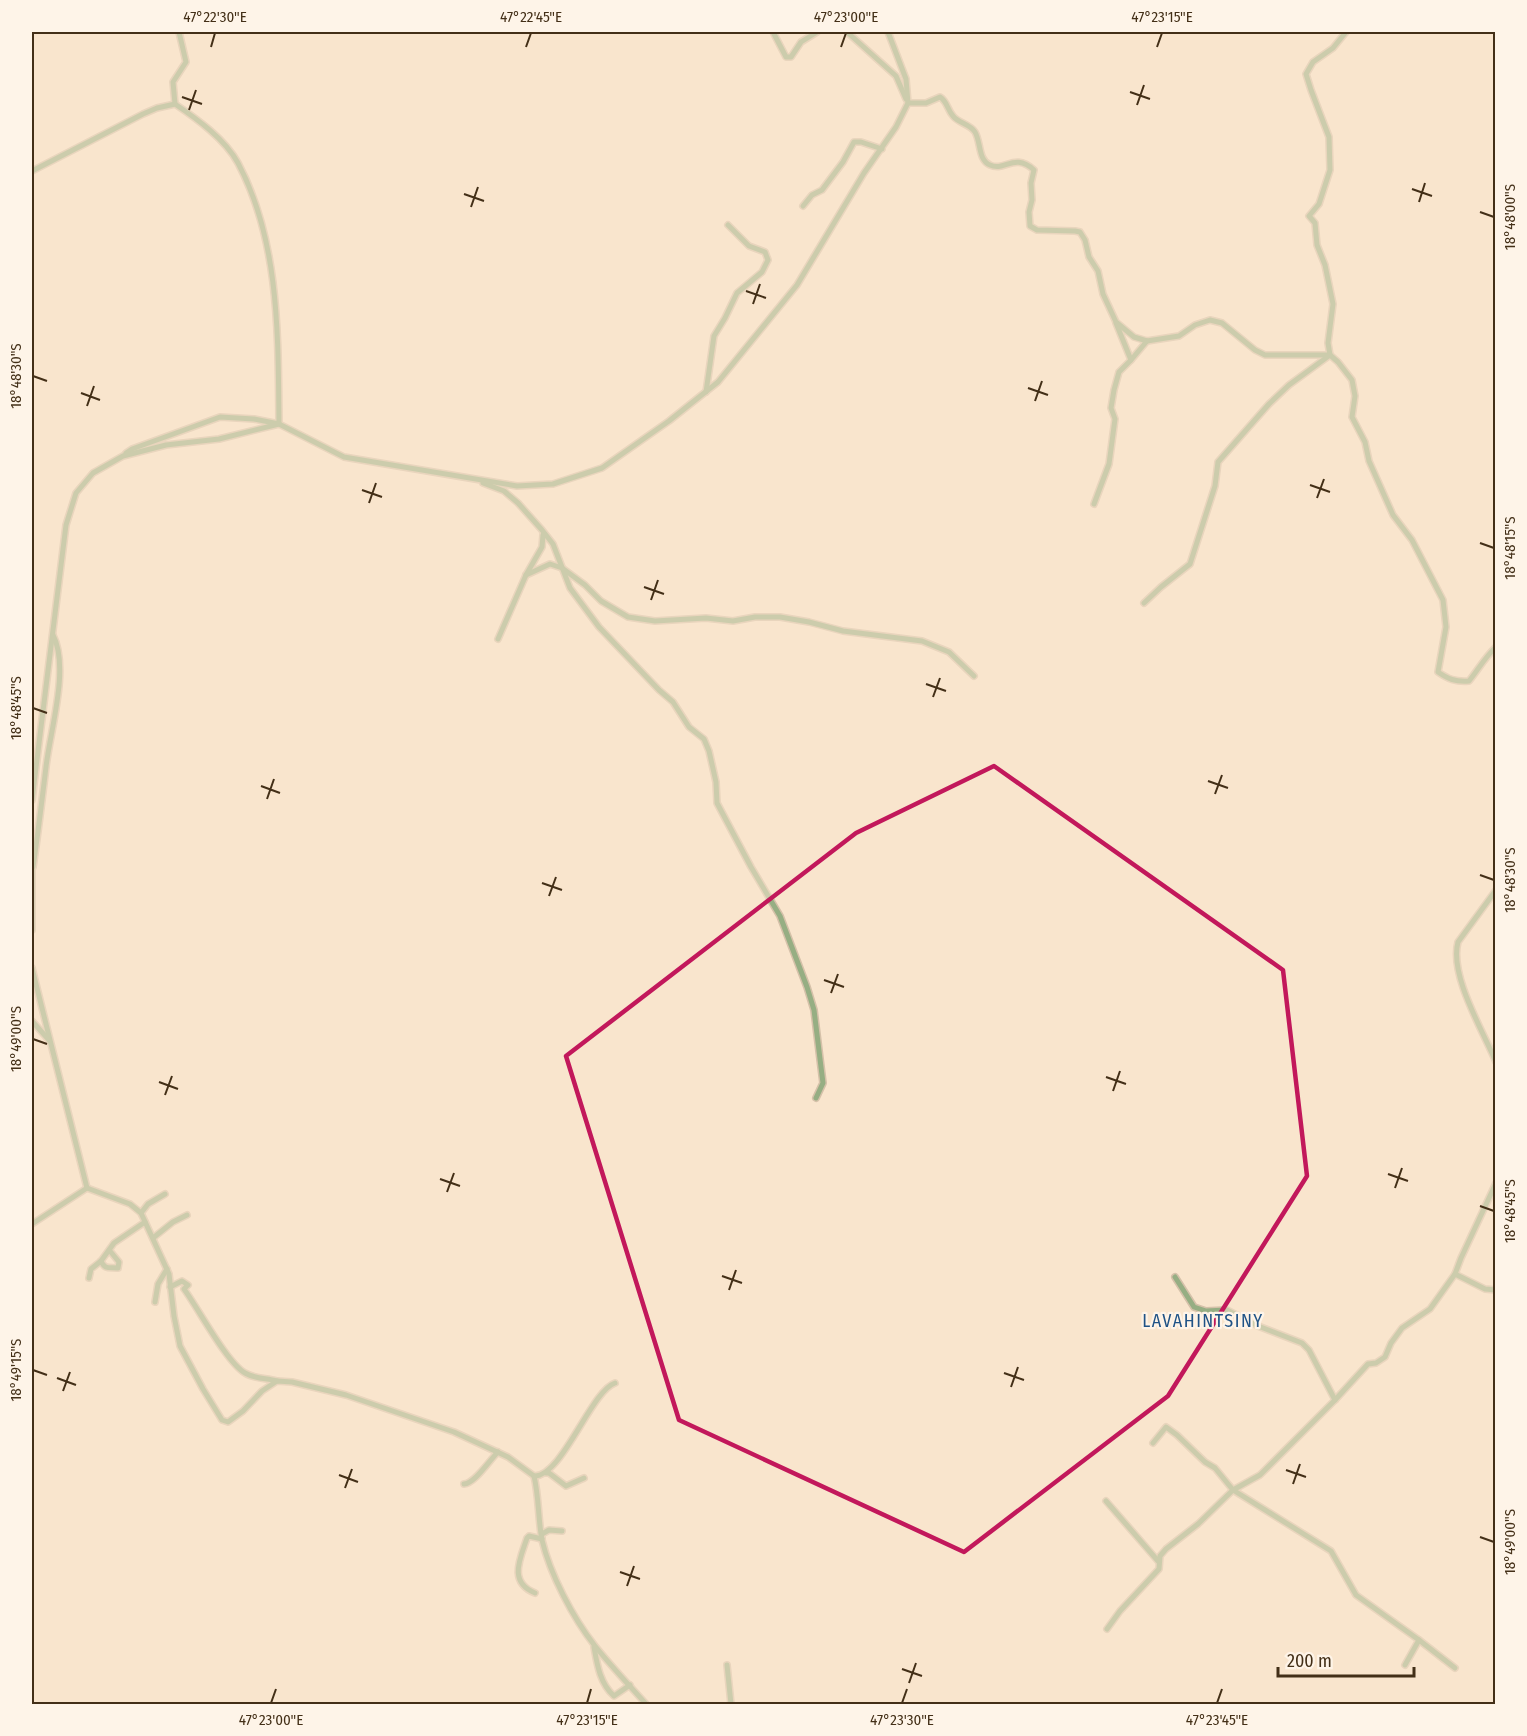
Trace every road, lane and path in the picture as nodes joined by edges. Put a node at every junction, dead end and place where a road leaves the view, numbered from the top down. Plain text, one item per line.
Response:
1 (179, 32) edge
2 (773, 32) edge
3 (817, 32) edge
4 (847, 32) edge
5 (888, 32) edge
6 (1346, 32) edge
7 (908, 103) junction
8 (175, 104) junction
9 (882, 148) junction
10 (32, 171) edge
11 (802, 206) dead end
12 (728, 225) dead end
13 (1116, 322) junction
14 (1147, 341) junction
15 (1330, 355) junction
16 (1131, 360) junction
17 (706, 392) junction
18 (279, 424) junction
19 (123, 456) junction
20 (476, 480) junction
21 (517, 486) junction
22 (518, 503) junction
23 (1094, 504) dead end
24 (542, 530) junction
25 (562, 568) junction
26 (526, 575) junction
27 (1144, 603) dead end
28 (52, 633) junction
29 (498, 639) dead end
30 (1496, 647) edge
31 (974, 676) dead end
32 (32, 800) edge
33 (32, 860) edge
34 (33, 867) junction
35 (1496, 890) edge
36 (32, 930) edge
37 (32, 968) edge
38 (32, 1021) edge
39 (50, 1041) junction
40 (1496, 1062) edge
41 (816, 1098) dead end
42 (1496, 1183) edge
43 (87, 1188) junction
44 (165, 1194) dead end
45 (141, 1213) junction
46 (187, 1215) dead end
47 (145, 1222) junction
48 (32, 1224) edge
49 (153, 1239) junction
50 (110, 1251) junction
51 (101, 1261) junction
52 (167, 1269) junction
53 (1455, 1274) junction
54 (1174, 1277) dead end
55 (89, 1278) dead end
56 (170, 1287) junction
57 (1496, 1290) edge
58 (155, 1302) dead end
59 (277, 1381) junction
60 (615, 1383) dead end
61 (1335, 1400) junction
62 (1153, 1443) dead end
63 (498, 1452) junction
64 (546, 1473) junction
65 (534, 1476) junction
66 (584, 1478) dead end
67 (464, 1485) dead end
68 (1233, 1490) junction
69 (1106, 1501) dead end
70 (562, 1531) dead end
71 (542, 1536) junction
72 (1158, 1561) junction
73 (536, 1593) dead end
74 (1107, 1629) dead end
75 (1419, 1640) junction
76 (594, 1645) junction
77 (727, 1665) dead end
78 (1405, 1665) dead end
79 (1455, 1668) dead end
80 (630, 1685) junction
81 (646, 1704) edge
82 (731, 1704) edge

1 - 8 street
2 - 3 street
4 - 7 street
5 - 7 street
6 - 15 street
7 - 9 street
7 - 13 street
8 - 10 street
8 - 18 street
9 - 11 street
9 - 17 street
12 - 17 street
13 - 14 street
13 - 16 street
14 - 15 street
14 - 16 street
15 - 27 street
15 - 30 street
16 - 23 street
17 - 21 street
18 - 19 street
18 - 19 street
18 - 20 street
19 - 28 street
20 - 21 street
20 - 22 street
21 - 22 street
22 - 24 street
24 - 25 street
24 - 26 street
25 - 26 street
25 - 31 street
25 - 41 street
26 - 29 street
28 - 32 street
28 - 34 street
33 - 34 street
34 - 36 street
35 - 40 street
37 - 39 street
38 - 39 street
39 - 43 street
42 - 53 street
43 - 45 street
43 - 48 street
44 - 45 street
45 - 47 street
46 - 49 street
47 - 49 street
47 - 50 street
49 - 52 street
50 - 51 street
50 - 51 street
51 - 55 street
52 - 56 street
52 - 58 street
53 - 57 street
53 - 61 street
54 - 61 street
56 - 59 street
56 - 59 street
59 - 63 street
60 - 64 street
61 - 68 street
62 - 68 street
63 - 65 street
63 - 67 street
64 - 65 street
64 - 66 street
65 - 71 street
68 - 72 street
68 - 75 street
69 - 72 street
70 - 71 street
71 - 73 street
71 - 76 street
72 - 74 street
75 - 78 street
75 - 79 street
76 - 80 street
76 - 80 street
77 - 82 street
80 - 81 street

